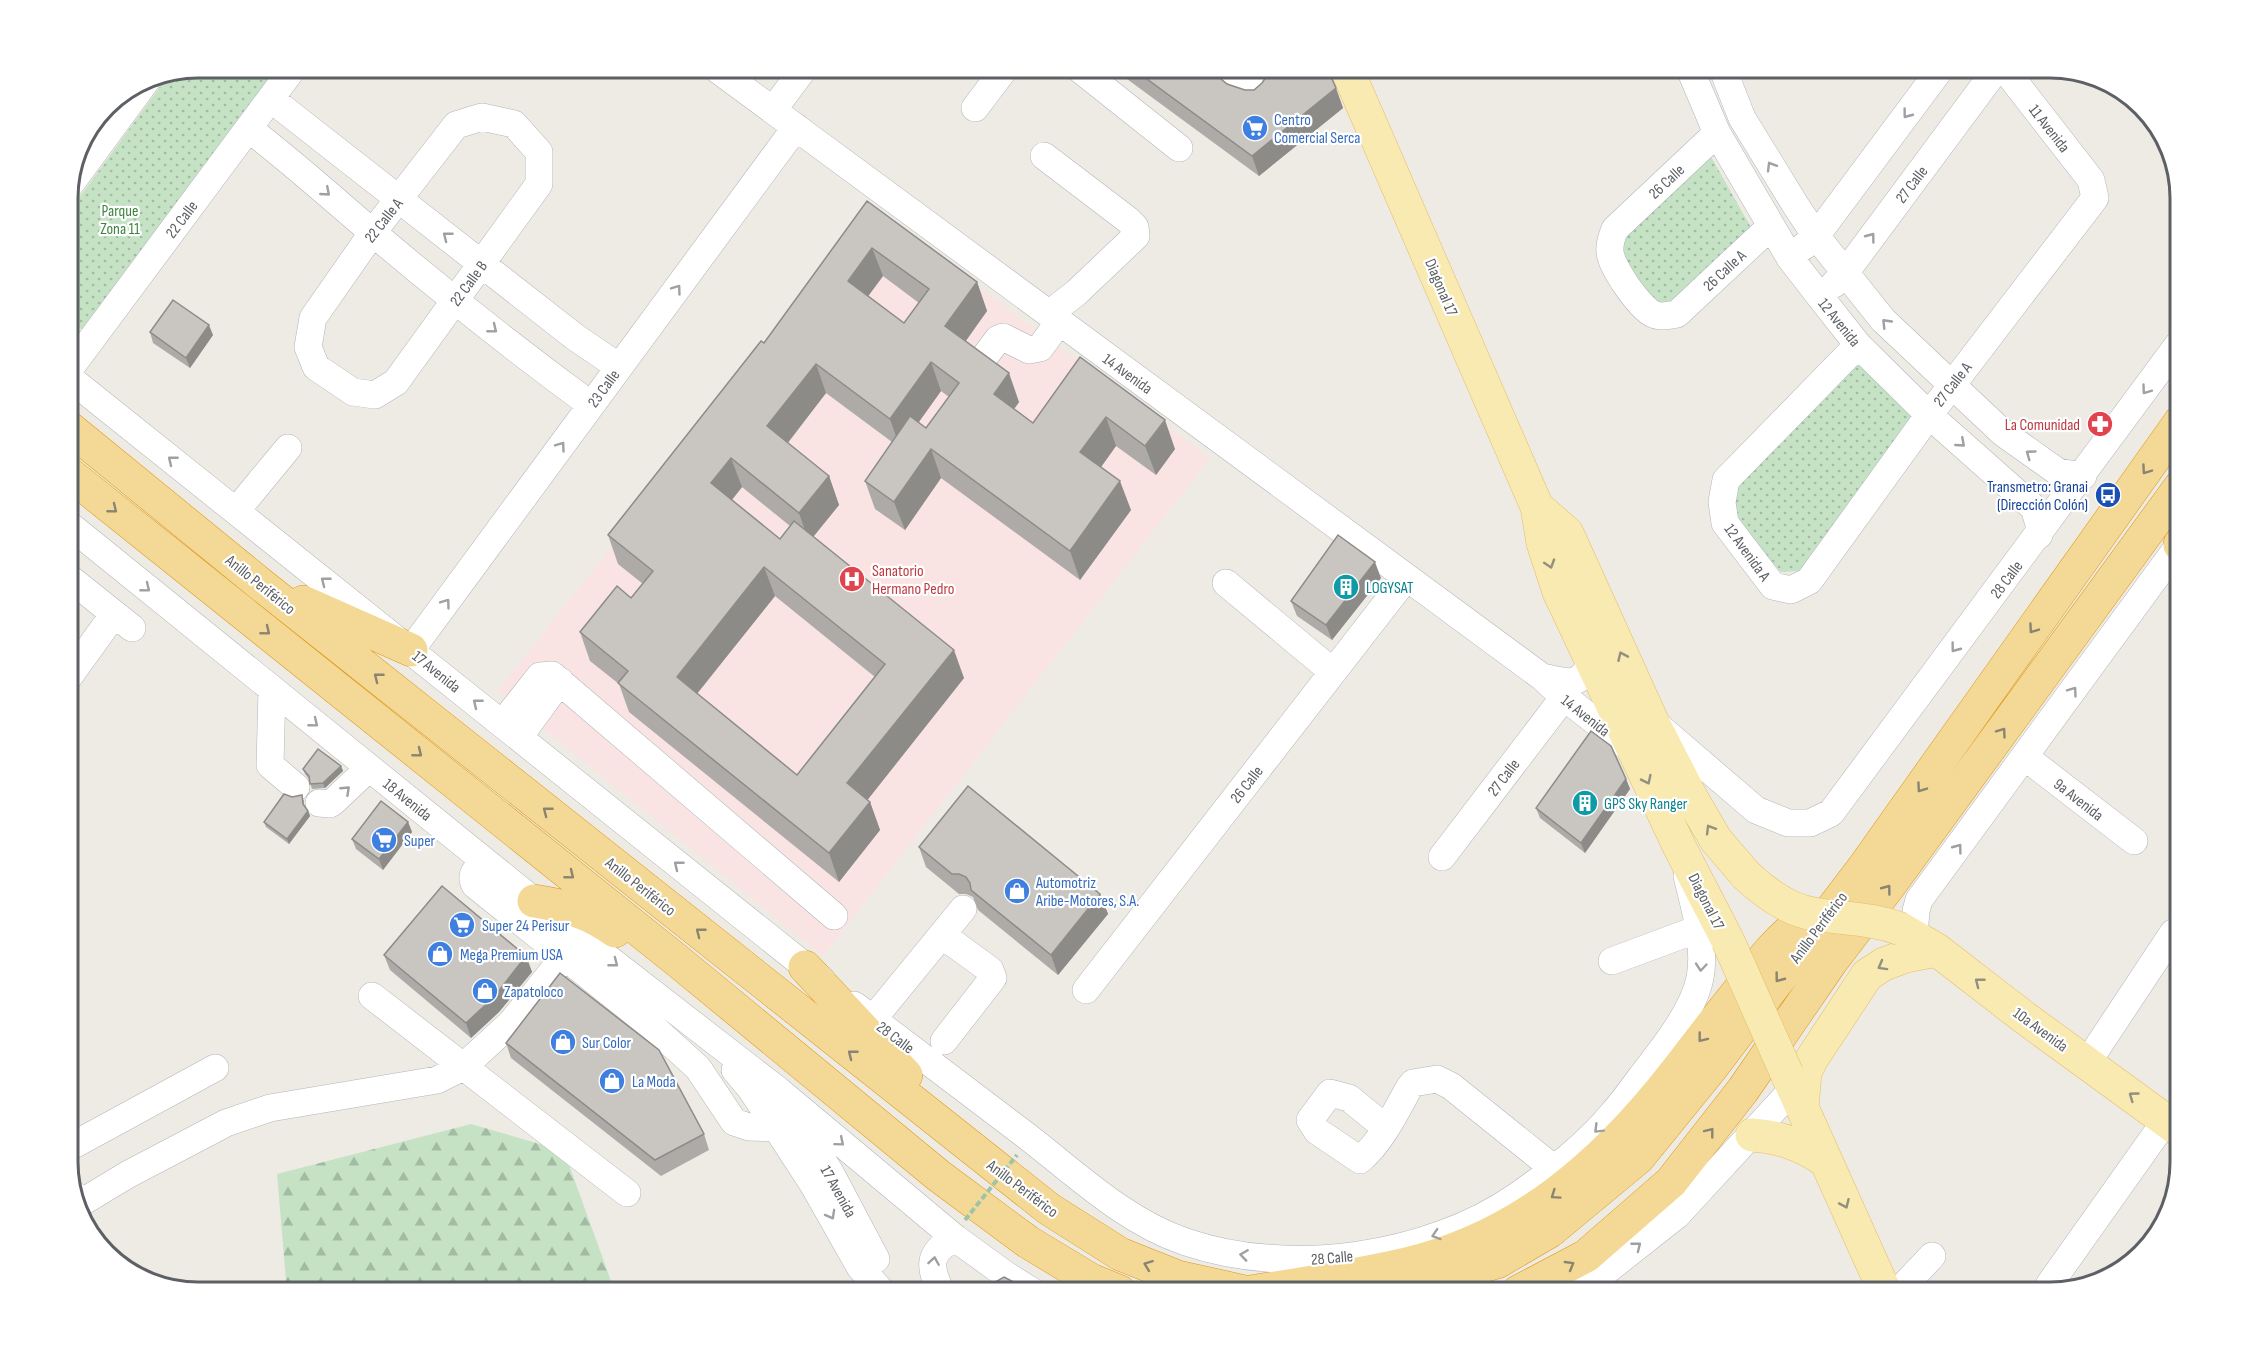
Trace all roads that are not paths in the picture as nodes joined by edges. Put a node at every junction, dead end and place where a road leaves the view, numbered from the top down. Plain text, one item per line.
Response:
1 (287, 78) edge
2 (728, 78) edge
3 (797, 78) edge
4 (998, 78) edge
5 (1090, 78) edge
6 (1228, 78) edge
7 (1267, 78) edge
8 (1350, 78) edge
9 (1693, 78) edge
10 (1726, 78) edge
11 (1934, 78) edge
12 (1991, 78) edge
13 (2011, 78) edge
14 (135, 96) edge
15 (271, 99) junction
16 (975, 108) dead end
17 (773, 110) junction
18 (456, 125) joint
19 (796, 127) junction
20 (249, 129) junction
21 (1717, 133) junction
22 (1179, 148) dead end
23 (1044, 156) dead end
24 (82, 169) edge
25 (2094, 189) joint
26 (399, 199) junction
27 (1771, 226) junction
28 (372, 232) junction
29 (1816, 236) junction
30 (1790, 258) junction
31 (482, 263) junction
32 (1845, 273) junction
33 (1821, 298) junction
34 (456, 300) junction
35 (1677, 314) joint
36 (1054, 318) junction
37 (78, 338) edge
38 (1858, 345) junction
39 (986, 355) edge
40 (2170, 356) edge
41 (619, 367) junction
42 (396, 382) joint
43 (78, 385) edge
44 (1952, 385) junction
45 (591, 405) junction
46 (1929, 415) junction
47 (2170, 433) edge
48 (78, 435) edge
49 (288, 448) dead end
50 (2083, 476) junction
51 (78, 481) edge
52 (2170, 501) edge
53 (1537, 507) junction
54 (236, 511) junction
55 (78, 532) edge
56 (2039, 535) junction
57 (2170, 558) edge
58 (1406, 578) junction
59 (1809, 581) joint
60 (259, 583) junction
61 (1226, 583) dead end
62 (78, 585) edge
63 (411, 650) junction
64 (1591, 662) junction
65 (78, 668) edge
66 (1333, 672) junction
67 (1542, 677) junction
68 (273, 690) junction
69 (1564, 698) junction
70 (1652, 721) junction
71 (511, 731) junction
72 (1632, 750) junction
73 (2025, 757) junction
74 (369, 768) junction
75 (296, 787) dead end
76 (319, 803) dead end
77 (2134, 841) dead end
78 (1680, 848) junction
79 (1442, 857) dead end
80 (484, 861) junction
81 (534, 901) junction
82 (963, 909) dead end
83 (1812, 914) junction
84 (834, 916) dead end
85 (1698, 928) junction
86 (942, 935) junction
87 (1918, 938) junction
88 (2170, 938) edge
89 (574, 948) junction
90 (1612, 961) dead end
91 (679, 962) junction
92 (805, 967) junction
93 (1086, 990) dead end
94 (372, 996) dead end
95 (873, 1019) junction
96 (701, 1030) junction
97 (944, 1041) dead end
98 (2087, 1063) junction
99 (216, 1068) dead end
100 (463, 1068) junction
101 (1794, 1090) junction
102 (779, 1091) junction
103 (2170, 1123) edge
104 (778, 1128) junction
105 (1386, 1128) dead end
106 (2170, 1129) edge
107 (1752, 1135) junction
108 (78, 1143) edge
109 (980, 1155) junction
110 (1826, 1161) junction
111 (1553, 1168) junction
112 (627, 1193) dead end
113 (85, 1201) edge
114 (960, 1229) junction
115 (1932, 1256) dead end
116 (873, 1282) edge
117 (888, 1282) edge
118 (937, 1282) edge
119 (1016, 1282) edge
120 (1095, 1282) edge
121 (1199, 1282) edge
122 (1310, 1282) edge
123 (1427, 1282) edge
124 (1538, 1282) edge
125 (1590, 1282) edge
126 (1879, 1282) edge
127 (1908, 1282) edge
128 (2051, 1282) edge

1 - 15 street, 22 Calle
2 - 17 street, 14 Avenida
3 - 17 street
4 - 16 street
5 - 22 street
6 - 7 street
8 - 53 main road, Diagonal 17
9 - 21 street, 12 Avenida
29 -> 10 street, 12 Avenida
11 -> 29 street
32 -> 12 street, 27 Calle
13 - 25 street, 11 Avenida
14 - 24 street
15 - 20 street, 22 Calle
15 - 26 street
17 - 19 street, 14 Avenida
18 - 26 street, 22 Calle A
18 - 31 street, 22 Calle B
19 - 36 street, 14 Avenida
41 -> 19 street, 23 Calle
20 -> 28 street
20 - 37 street, 22 Calle
21 - 27 street, 12 Avenida
21 - 35 street, 26 Calle
23 - 36 street
25 - 44 street, 27 Calle A
26 - 28 street, 22 Calle A
31 -> 26 street
27 - 30 street, 12 Avenida
27 - 35 street, 26 Calle A
28 - 34 street
28 - 42 street, 22 Calle A
29 - 30 street
29 - 32 street, 12 Avenida
30 - 33 street, 12 Avenida
31 - 34 street, 22 Calle B
31 - 41 street
32 - 33 street, 27 Calle
44 -> 32 street, 12 Avenida
33 - 38 street, 12 Avenida
34 - 42 street, 22 Calle B
34 -> 45 street
36 - 39 street
36 - 58 street, 14 Avenida
38 - 46 street, 12 Avenida
38 - 59 street, 12 Avenida A
40 -> 50 street, 28 Calle
41 - 45 street, 23 Calle
54 -> 43 street, 17 Avenida
44 - 46 street, 27 Calle A
50 -> 44 street, 12 Avenida
63 -> 45 street, 23 Calle
46 -> 56 street, 12 Avenida
46 - 59 street, 27 Calle A
47 -> 123 highway, Anillo Periférico
48 - 60 highway, Anillo Periférico
49 - 54 street
50 - 56 street, 28 Calle
51 -> 91 highway, Anillo Periférico
124 -> 52 highway, Anillo Periférico
53 -> 64 main road, Diagonal 17
70 -> 53 main road, Diagonal 17
63 -> 54 street, 17 Avenida
55 -> 68 street, 18 Avenida
56 -> 70 street, 28 Calle
73 -> 57 street
58 - 66 street, 26 Calle
58 - 67 street, 14 Avenida
60 - 63 highway
109 -> 60 highway, Anillo Periférico
61 - 66 street
62 - 65 street
71 -> 63 street, 17 Avenida
64 - 67 street, 14 Avenida
64 - 72 main road, Diagonal 17
66 - 93 street, 26 Calle
67 - 69 street, 14 Avenida
68 -> 74 street, 18 Avenida
68 - 75 street
69 - 72 street, 14 Avenida
69 - 79 street, 27 Calle
83 -> 70 main road, Diagonal 17, bridge
71 - 84 street
92 -> 71 street, 17 Avenida
72 -> 78 main road, Diagonal 17
73 - 77 street, 9a Avenida
87 -> 73 street
76 -> 74 street
74 - 80 street, 18 Avenida
78 - 85 street, 28 Calle
78 - 101 main road, Diagonal 17, bridge
80 - 81 street, 18 Avenida
80 - 89 street
81 - 89 street, 18 Avenida
81 - 91 highway
82 - 86 street
83 - 87 main road, Diagonal 17, bridge
83 -> 122 highway
85 - 90 street
85 -> 111 street, 28 Calle
86 - 95 street
86 - 97 street
98 -> 87 main road, 10a Avenida
87 -> 101 main road
88 - 98 street
89 -> 96 street, 18 Avenida
89 - 100 street
89 - 104 street
91 - 120 highway, Anillo Periférico
92 - 95 street, 28 Calle
92 - 109 highway
94 - 100 street
111 -> 95 street, 28 Calle
96 - 102 street, 18 Avenida
96 - 104 street
103 -> 98 main road, 10a Avenida
99 - 108 street
100 - 112 street
100 - 113 street
101 - 107 street
101 - 110 main road, Diagonal 17
102 -> 114 street
102 - 117 street, 17 Avenida
104 -> 116 street
105 - 111 street
106 - 128 street
107 - 110 main road
125 -> 107 street
121 -> 109 highway, Anillo Periférico
110 -> 126 main road, Diagonal 17
118 -> 114 street
114 - 119 street
115 - 127 street

